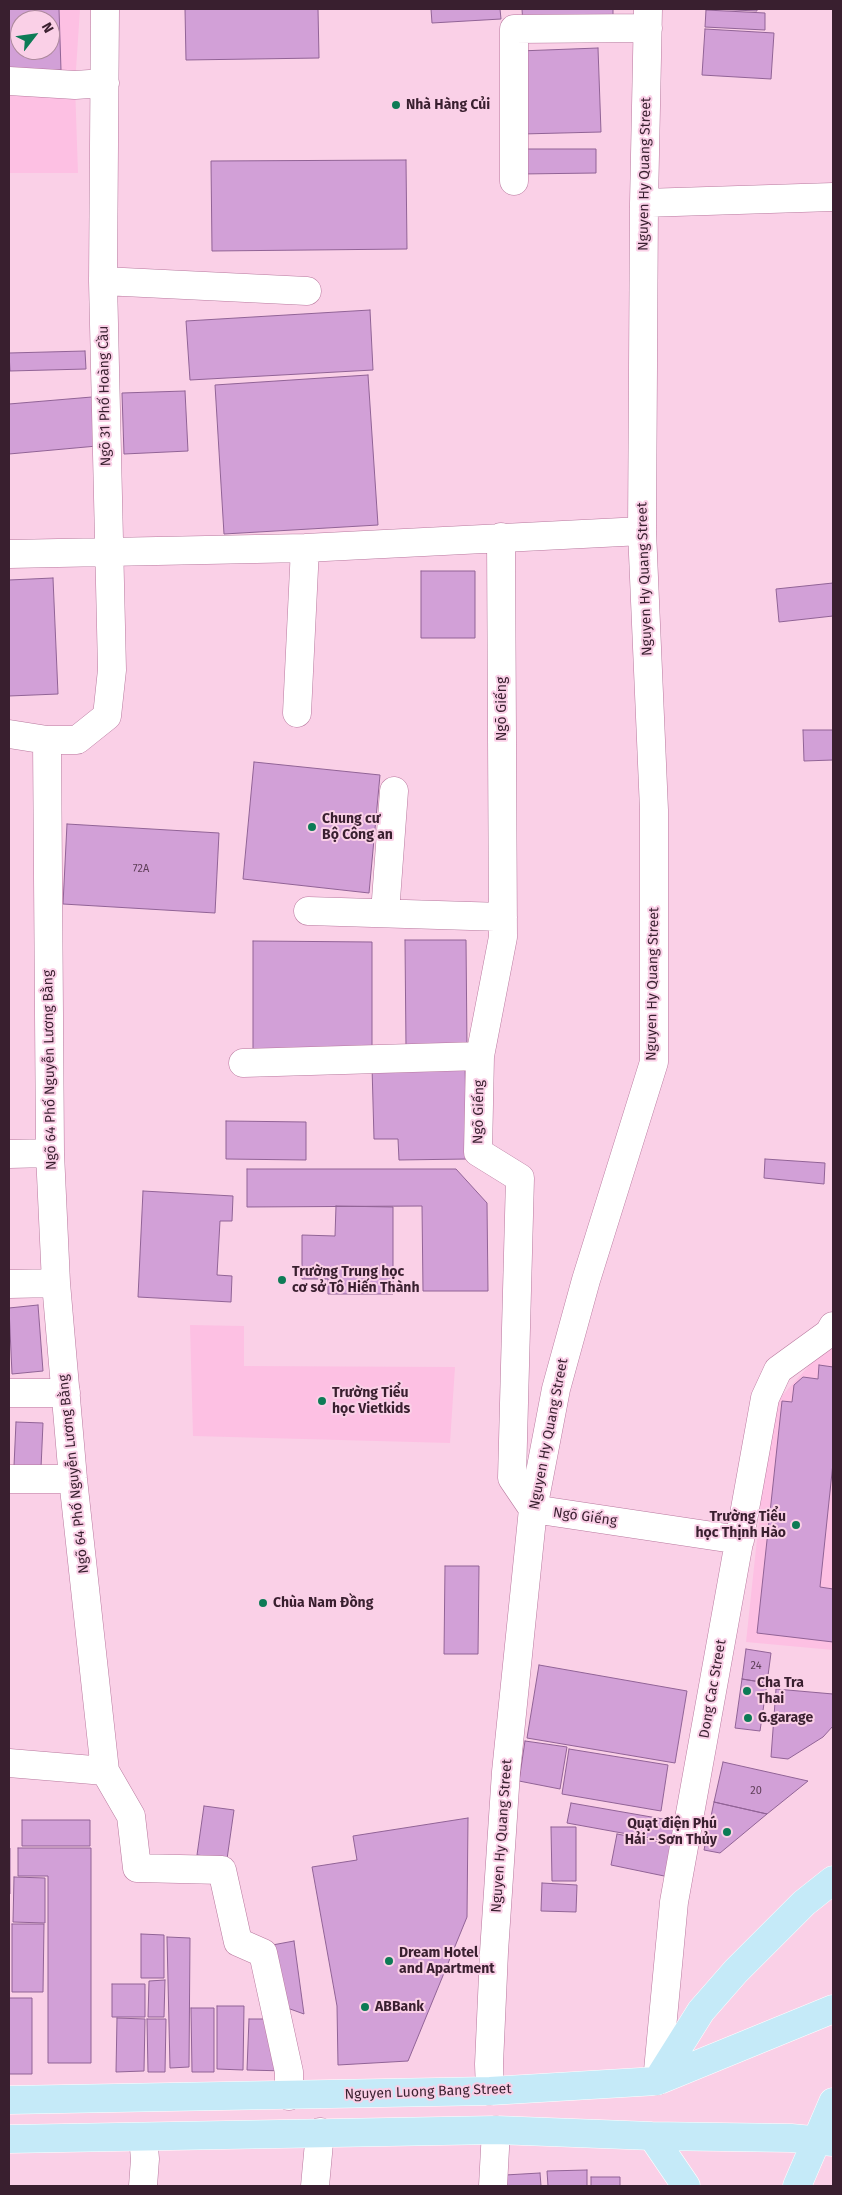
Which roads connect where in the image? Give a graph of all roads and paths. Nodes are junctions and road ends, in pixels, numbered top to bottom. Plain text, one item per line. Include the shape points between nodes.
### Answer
1 (105, 9) edge
2 (648, 18) edge
3 (9, 81) edge
4 (105, 83) junction
5 (514, 181) dead end
6 (833, 197) edge
7 (644, 204) junction
8 (103, 281) junction
9 (307, 290) dead end
10 (642, 531) junction
11 (501, 537) junction
12 (305, 548) junction
13 (9, 554) edge
14 (108, 554) junction
15 (296, 713) dead end
16 (9, 734) edge
17 (47, 740) junction
18 (394, 792) dead end
19 (308, 911) dead end
20 (385, 913) junction
21 (503, 917) junction
22 (480, 1056) junction
23 (243, 1063) dead end
24 (50, 1153) junction
25 (9, 1154) edge
26 (56, 1283) junction
27 (9, 1284) edge
28 (833, 1326) edge
29 (9, 1393) edge
30 (66, 1393) junction
31 (9, 1479) edge
32 (73, 1479) junction
33 (533, 1509) junction
34 (740, 1540) junction
35 (9, 1763) edge
36 (105, 1771) junction
37 (833, 1880) edge
38 (833, 2009) edge
39 (657, 2081) junction
40 (490, 2091) junction
41 (289, 2096) junction
42 (142, 2098) junction
43 (9, 2100) edge
44 (833, 2102) edge
45 (496, 2130) junction
46 (320, 2132) junction
47 (652, 2136) junction
48 (143, 2137) junction
49 (9, 2139) edge
50 (825, 2142) edge
51 (143, 2186) edge
52 (315, 2186) edge
53 (493, 2186) edge
54 (686, 2186) edge
55 (797, 2186) edge

1 - 4 street, Ngõ 31 Phố Hoàng Cầu
2 - 5 street via 514,29
2 - 7 street, Nguyen Hy Quang Street
3 - 4 street
4 - 8 street, Ngõ 31 Phố Hoàng Cầu
6 - 7 street
7 - 10 street, Nguyen Hy Quang Street
8 - 9 street
8 - 14 street, Ngõ 31 Phố Hoàng Cầu
10 - 11 street
10 - 33 street, Nguyen Hy Quang Street via 654,810 654,1062 586,1280 556,1389
11 - 12 street
11 - 21 street, Ngõ Giếng
12 - 14 street
12 - 15 street
13 - 14 street
14 - 17 street, Ngõ 31 Phố Hoàng Cầu via 112,670 107,716 77,740
16 - 17 street, Ngõ 31 Phố Hoàng Cầu
17 - 24 street, Ngõ 64 Phố Nguyễn Lương Bằng
18 - 20 street
19 - 20 street
20 - 21 street
21 - 22 street, Ngõ Giếng via 503,937
22 - 23 street
22 - 33 street, Ngõ Giếng via 478,1152 520,1178 512,1478
24 - 25 street
24 - 26 street, Ngõ 64 Phố Nguyễn Lương Bằng
26 - 27 street
26 - 30 street, Ngõ 64 Phố Nguyễn Lương Bằng
28 - 34 street, Dong Cac Street via 829,1334 778,1370 764,1398
29 - 30 street
30 - 32 street, Ngõ 64 Phố Nguyễn Lương Bằng
31 - 32 street
32 - 36 street, Ngõ 64 Phố Nguyễn Lương Bằng
33 - 34 street, Ngõ Giếng
33 - 40 street, Nguyen Hy Quang Street via 506,1772
34 - 39 street, Dong Cac Street via 674,1902
35 - 36 street
36 - 41 street, Ngõ 64 Phố Nguyễn Lương Bằng via 131,1816 137,1868 222,1870 238,1942 263,1953 288,2072
37 - 39 main road via 804,1903 700,2011
38 - 39 main road, Nguyen Luong Bang Street
39 - 40 main road, Nguyen Luong Bang Street
40 - 41 main road, Nguyen Luong Bang Street
41 - 42 main road, Nguyen Luong Bang Street
42 - 43 main road, Nguyen Luong Bang Street
42 - 48 main road
44 - 50 main road
45 - 46 main road
45 - 47 main road
45 - 53 street
46 - 48 main road
46 - 52 street
47 - 50 main road via 791,2138
47 - 54 main road
48 - 49 main road
48 - 51 street via 146,2159
50 - 55 main road

